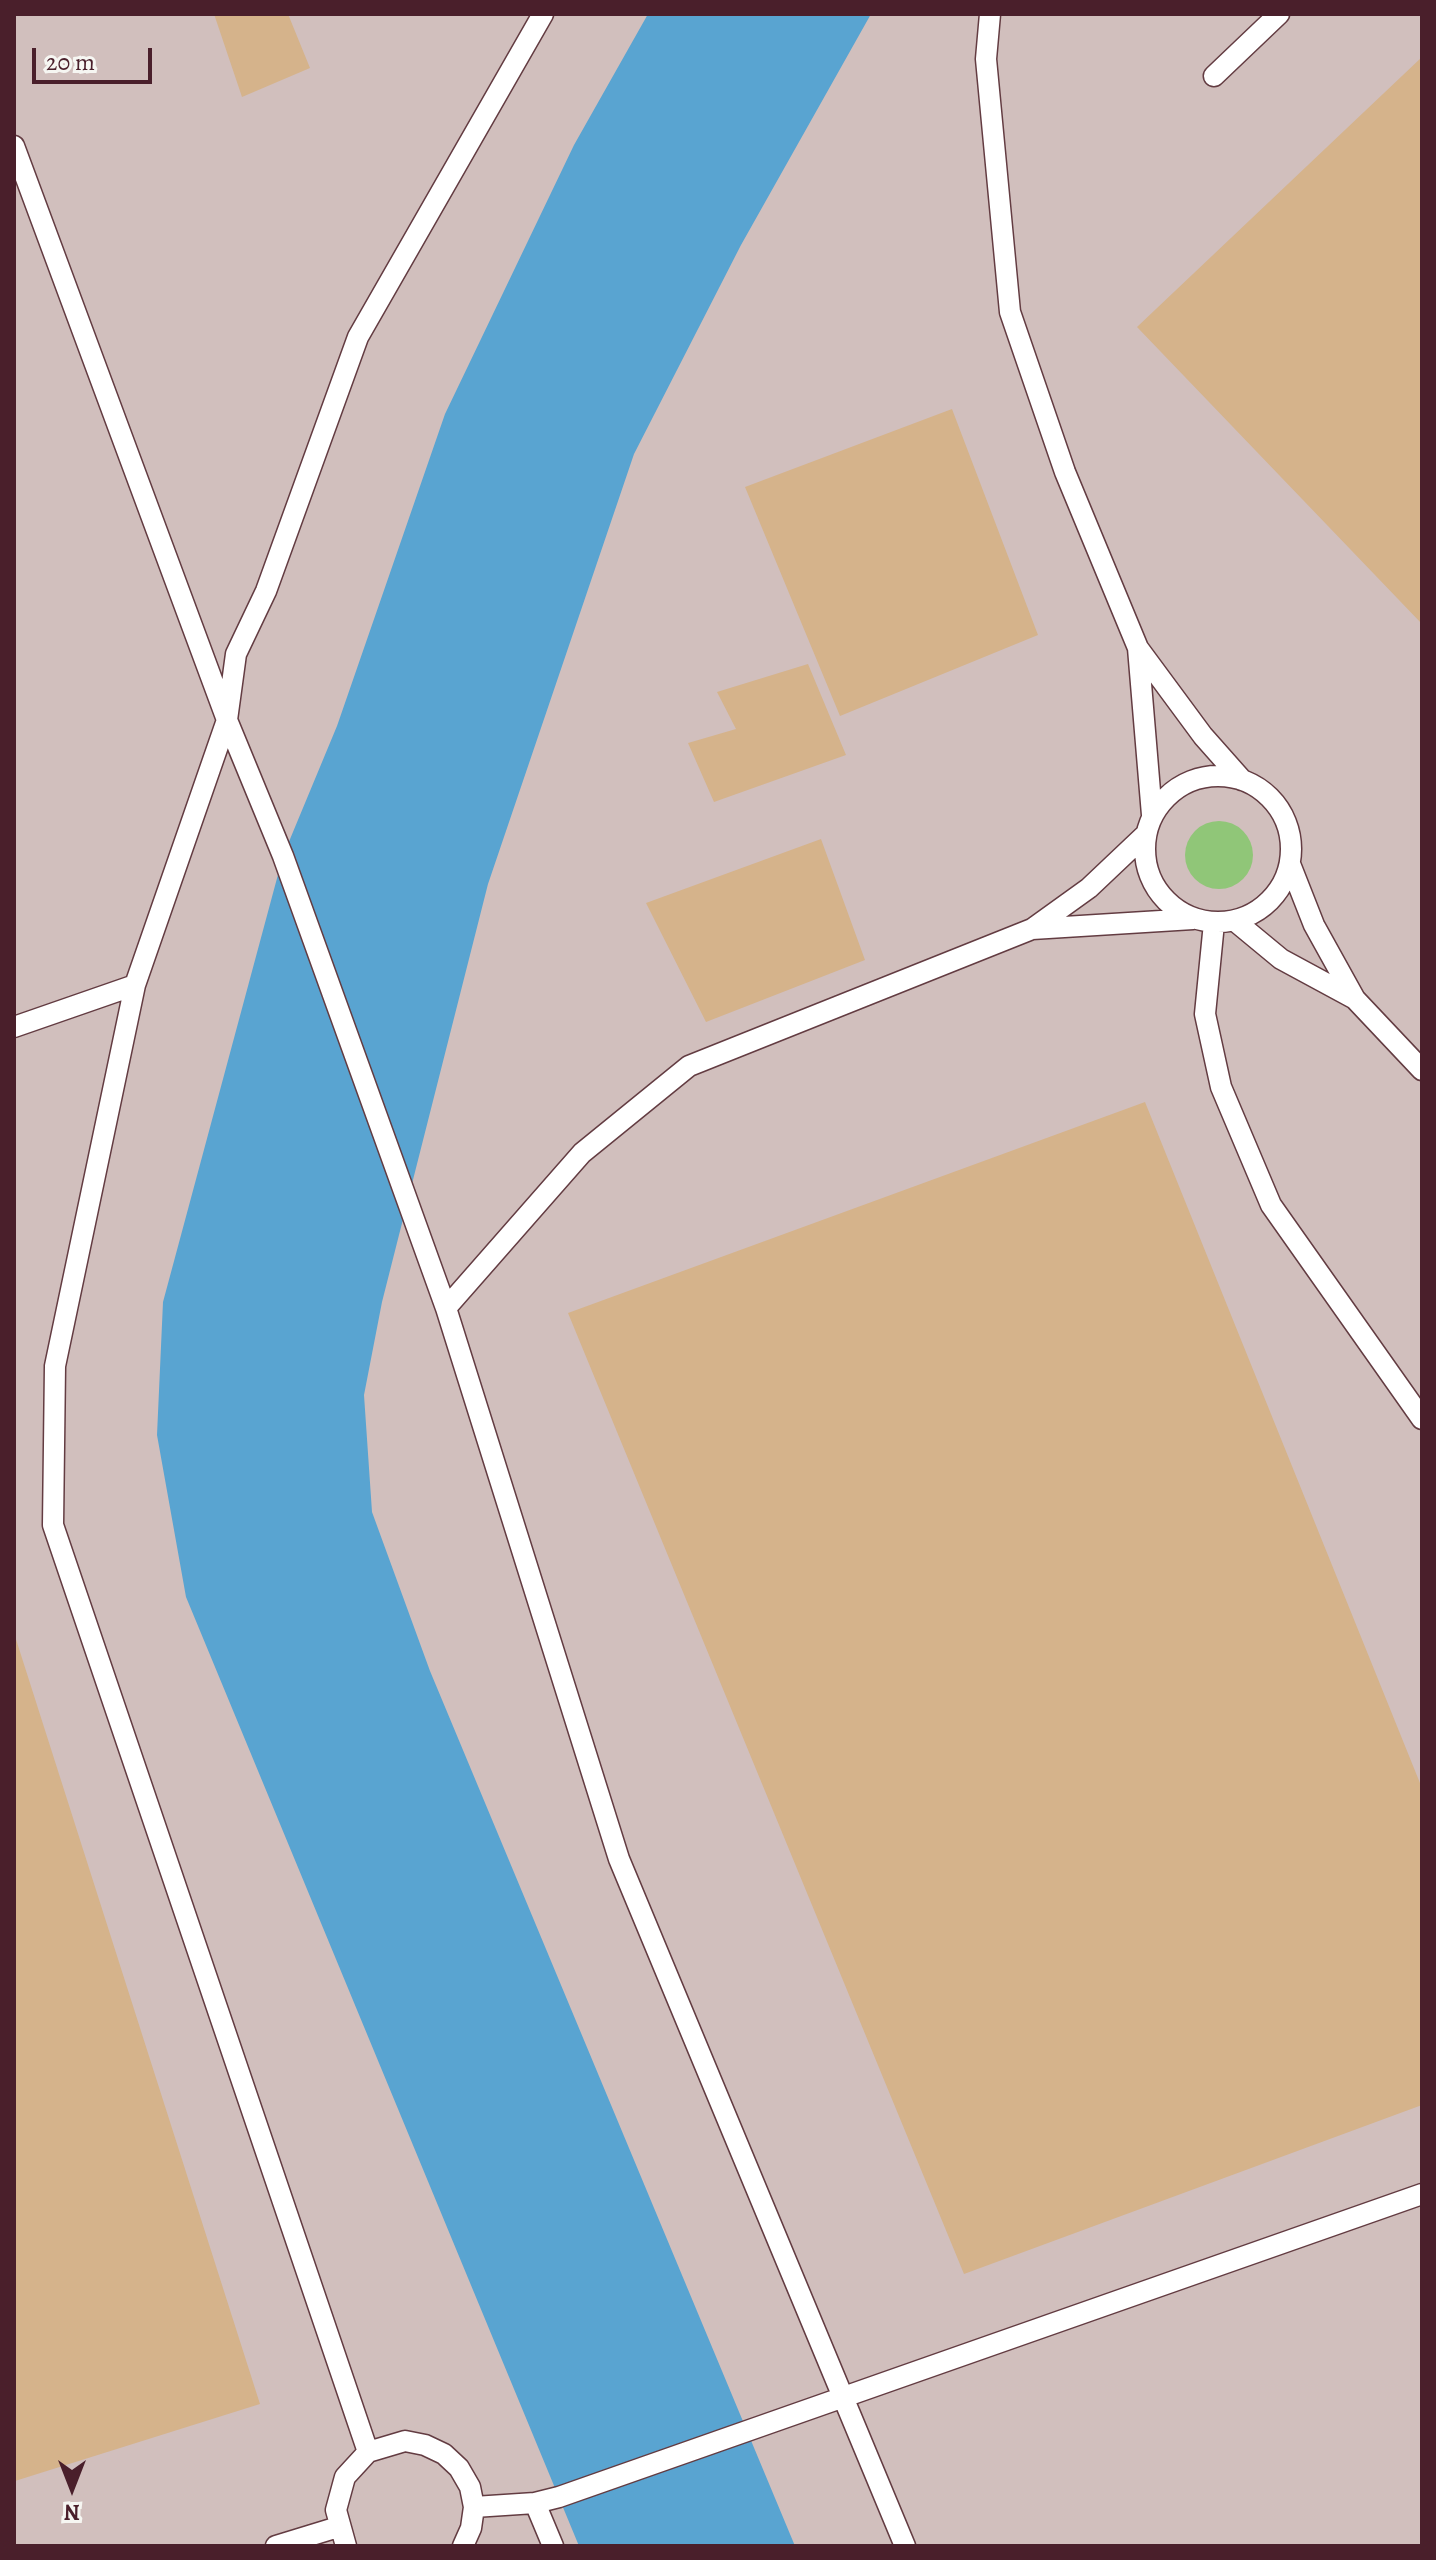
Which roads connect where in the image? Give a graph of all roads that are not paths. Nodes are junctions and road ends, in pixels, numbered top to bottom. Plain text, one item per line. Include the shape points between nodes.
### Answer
1 (543, 14) edge
2 (990, 14) edge
3 (1279, 14) edge
4 (1214, 76) dead end
5 (14, 146) edge
6 (1138, 648) junction
7 (227, 720) junction
8 (1242, 780) junction
9 (1152, 815) junction
10 (1145, 835) junction
11 (1290, 864) junction
12 (1214, 921) junction
13 (1032, 929) junction
14 (135, 985) junction
15 (1355, 999) junction
16 (14, 1027) edge
17 (1422, 1070) edge
18 (446, 1308) junction
19 (1422, 1419) edge
20 (1422, 2194) edge
21 (844, 2394) junction
22 (368, 2452) junction
23 (535, 2503) junction
24 (474, 2507) junction
25 (342, 2537) edge
26 (276, 2546) edge
27 (463, 2546) edge
28 (553, 2546) edge
29 (905, 2546) edge

1 - 7 lane via 358,337 266,591 236,654
2 - 6 lane via 986,59 1010,312 1065,472
3 - 4 lane
5 - 7 lane
6 - 8 lane
6 - 9 lane
7 - 14 lane
7 - 18 lane via 283,856
8 - 9 lane via 1222,776 1181,785
8 - 11 lane via 1261,790 1287,822
9 - 10 lane
10 - 12 lane via 1144,856 1159,894 1174,909
10 - 13 lane via 1089,888
11 - 12 lane via 1283,884 1254,914
11 - 15 lane via 1314,925
12 - 13 lane
12 - 15 lane
12 - 19 lane via 1205,1014 1221,1087 1271,1205
13 - 18 lane via 689,1066 582,1153
14 - 16 lane
14 - 22 lane via 55,1366 53,1525
15 - 17 lane
18 - 21 lane via 619,1859
20 - 21 lane
21 - 23 lane
21 - 29 lane
22 - 24 lane via 405,2441 444,2454 470,2487
22 - 25 lane via 338,2493
23 - 24 lane
23 - 28 lane
24 - 27 lane
25 - 26 lane

